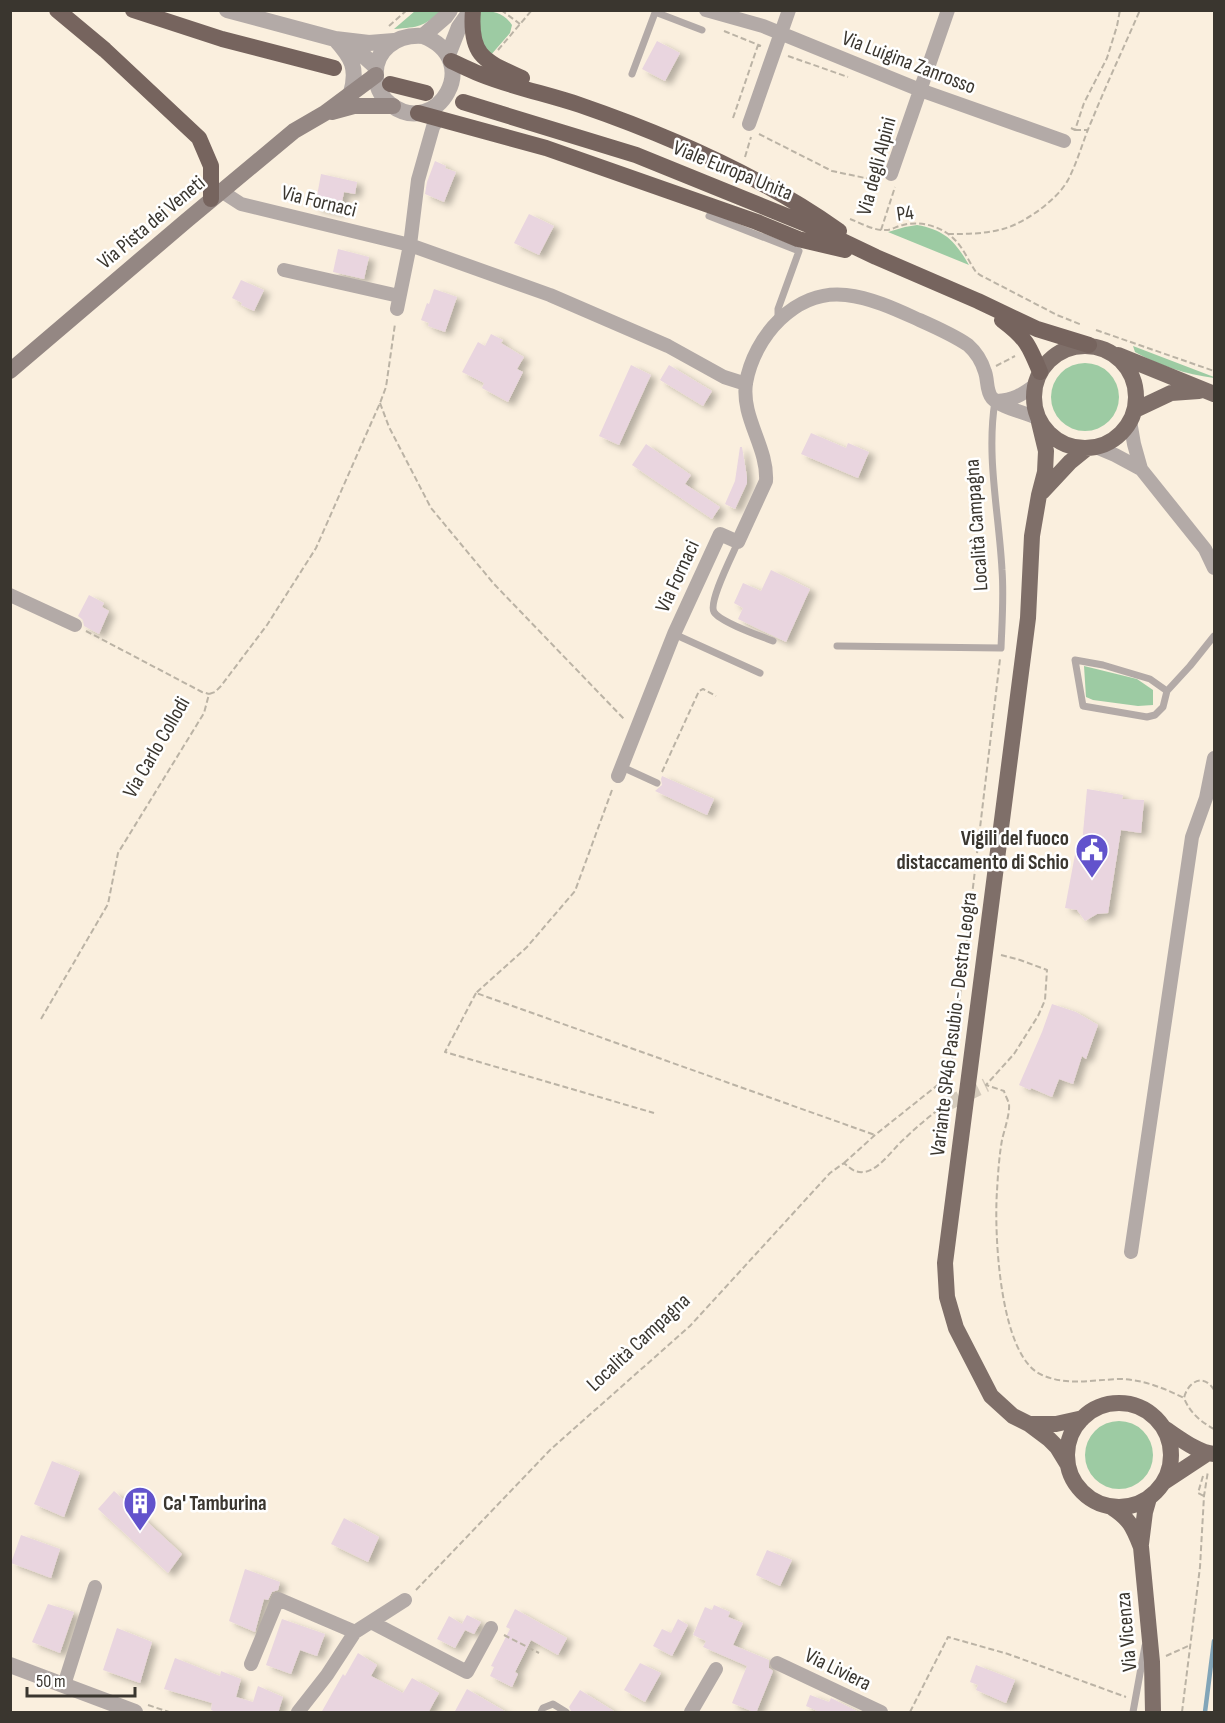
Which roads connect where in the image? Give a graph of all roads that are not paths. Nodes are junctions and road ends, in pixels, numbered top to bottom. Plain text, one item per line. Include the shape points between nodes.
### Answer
1 (57, 10) edge
2 (133, 10) edge
3 (227, 10) edge
4 (450, 10) edge
5 (472, 10) edge
6 (706, 10) edge
7 (789, 10) edge
8 (948, 10) edge
9 (655, 11) edge
10 (702, 30) dead end
11 (781, 34) junction
12 (423, 36) junction
13 (336, 39) junction
14 (394, 41) junction
15 (449, 58) junction
16 (334, 68) dead end
17 (632, 74) dead end
18 (380, 75) junction
19 (920, 90) junction
20 (351, 93) junction
21 (426, 93) dead end
22 (463, 102) dead end
23 (580, 105) junction
24 (393, 106) junction
25 (418, 112) junction
26 (325, 113) junction
27 (438, 119) junction
28 (749, 124) dead end
29 (1064, 141) dead end
30 (889, 180) road end
31 (216, 195) junction
32 (709, 216) dead end
33 (410, 245) junction
34 (876, 257) junction
35 (284, 270) dead end
36 (978, 301) junction
37 (778, 320) junction
38 (1095, 341) junction
39 (10, 371) edge
40 (1037, 378) junction
41 (746, 384) junction
42 (1210, 393) edge
43 (995, 401) junction
44 (1132, 415) junction
45 (1038, 420) junction
46 (1091, 448) junction
47 (1141, 469) junction
48 (1039, 495) junction
49 (738, 542) junction
50 (1215, 568) edge
51 (10, 595) edge
52 (75, 625) road end
53 (674, 634) junction
54 (1215, 636) edge
55 (773, 641) dead end
56 (837, 646) dead end
57 (760, 673) dead end
58 (1167, 690) junction
59 (1215, 758) edge
60 (620, 771) joint
61 (657, 783) road end
62 (1131, 1252) dead end
63 (1083, 1418) junction
64 (1029, 1424) junction
65 (1164, 1428) junction
66 (1211, 1457) edge
67 (1068, 1465) junction
68 (1164, 1482) junction
69 (1149, 1498) junction
70 (1111, 1507) junction
71 (1141, 1548) junction
72 (95, 1587) dead end
73 (405, 1600) road end
74 (371, 1622) junction
75 (1149, 1623) junction
76 (491, 1628) road end
77 (356, 1632) junction
78 (777, 1663) dead end
79 (251, 1664) dead end
80 (10, 1665) edge
81 (716, 1669) dead end
82 (64, 1685) junction
83 (135, 1713) edge
84 (298, 1713) edge
85 (541, 1713) edge
86 (566, 1713) edge
87 (691, 1713) edge
88 (881, 1713) edge
89 (1133, 1713) edge
90 (1153, 1713) edge

1 - 31 highway via 199,138 212,166
2 - 16 highway via 222,39
3 - 13 street
4 - 12 street
5 - 15 street via 459,27
5 - 23 highway via 474,44 488,62
6 - 11 street, Via Luigina Zanrosso
7 - 11 street
8 - 19 street, Via degli Alpini
9 - 10 lane
9 - 17 lane
11 - 19 street, Via Luigina Zanrosso
11 - 28 street
12 - 14 street
12 - 15 street via 442,46
13 - 14 street
13 - 18 street via 355,48
13 - 20 street via 353,65 355,80
14 - 18 street, Via Pista dei Veneti via 379,57
15 - 23 highway via 480,74
15 - 25 street via 453,70 450,90 437,106
18 - 20 main road, Via Pista dei Veneti
18 - 21 highway
18 - 24 street via 381,93
19 - 29 street, Via Luigina Zanrosso
19 - 30 street, Via degli Alpini
20 - 26 main road, Via Pista dei Veneti
22 - 34 highway, Viale Europa Unita via 636,155 811,226
23 - 34 highway via 721,163 808,210
24 - 25 street, Via Pista dei Veneti
24 - 26 main road, Via Pista dei Veneti via 354,106
25 - 27 highway
26 - 31 main road, Via Pista dei Veneti via 294,131
27 - 33 street via 418,180
27 - 34 highway via 546,148 798,239
31 - 33 street, Via Fornaci
31 - 39 main road, Via Pista dei Veneti
32 - 37 lane via 799,251 778,309
33 - 35 street via 398,302
33 - 41 street, Via Fornaci via 550,295 668,345 724,377
34 - 36 highway, Viale Europa Unita
36 - 38 highway via 1037,330
36 - 40 highway via 1024,339
37 - 41 street via 755,357
37 - 43 street via 801,304 827,296 873,300 941,329 968,346 979,357
38 - 40 main road via 1060,351
38 - 42 main road
38 - 44 main road via 1116,356 1130,373 1136,395
40 - 43 street via 1021,396
40 - 45 main road via 1033,396
41 - 49 street via 766,481
42 - 44 main road via 1171,393
43 - 45 street
43 - 56 lane, Località Campagna via 993,477 1002,569 1001,648
44 - 46 main road via 1122,433
44 - 47 street
45 - 46 main road via 1051,436 1068,446
45 - 48 main road, Variante SP46 Pasubio - Destra Leogra via 1046,451
46 - 47 street
46 - 48 main road via 1070,462
47 - 50 street via 1205,549
48 - 64 main road, Variante SP46 Pasubio - Destra Leogra via 1032,536 1028,618 945,1263 947,1297 956,1328 976,1367 992,1396 1013,1416
49 - 53 street, Via Fornaci via 720,534
49 - 55 lane via 715,593 714,612 721,619
51 - 52 street
53 - 57 lane
53 - 60 street, Via Fornaci
54 - 58 lane
58 - 58 lane via 1163,706 1147,717 1083,706 1075,660 1104,665 1150,680
59 - 62 street via 1192,837
60 - 61 lane
63 - 64 main road
63 - 65 main road via 1106,1405 1119,1403 1150,1414
63 - 67 main road via 1072,1435
64 - 67 main road, Variante SP46 Pasubio - Destra Leogra via 1057,1447
65 - 66 main road
65 - 68 main road via 1171,1449
66 - 68 main road
67 - 70 main road via 1083,1493
68 - 69 main road
69 - 70 main road via 1134,1505
69 - 71 main road, Via Vicenza
70 - 71 main road, Via Vicenza via 1125,1516
71 - 75 main road, Via Vicenza
72 - 82 street
73 - 74 street
74 - 76 street via 467,1671
74 - 77 street
75 - 89 lane
75 - 90 main road, Via Vicenza
77 - 79 street via 278,1599
77 - 84 street
78 - 88 street, Via Liviera
80 - 82 street
81 - 87 street
82 - 83 street
85 - 86 lane via 553,1704

